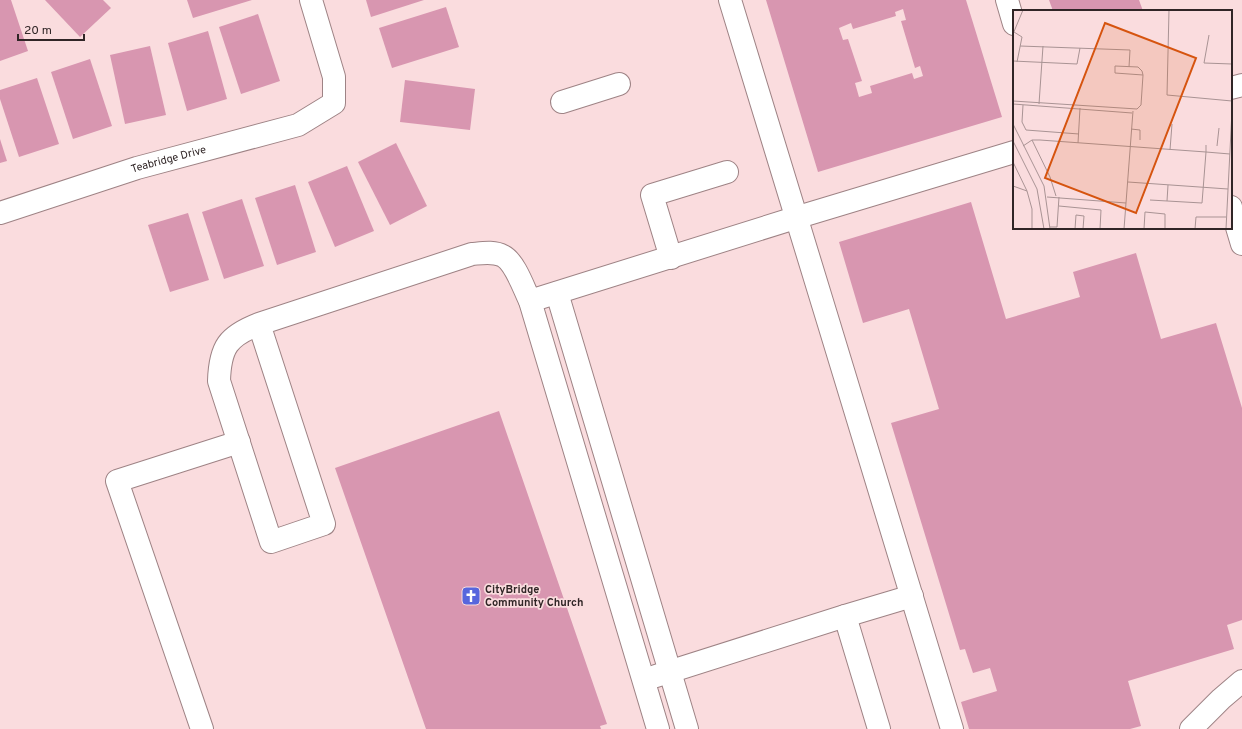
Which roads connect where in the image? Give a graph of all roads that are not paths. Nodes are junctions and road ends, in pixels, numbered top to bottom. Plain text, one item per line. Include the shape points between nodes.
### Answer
1 (311, 0) edge
2 (730, 0) edge
3 (1007, 0) edge
4 (1013, 21) edge
5 (619, 84) dead end
6 (1242, 85) edge
7 (1232, 88) edge
8 (562, 102) dead end
9 (1013, 152) edge
10 (726, 172) dead end
11 (1232, 210) edge
12 (0, 213) edge
13 (795, 218) junction
14 (1242, 244) edge
15 (671, 258) junction
16 (557, 293) junction
17 (530, 301) junction
18 (259, 324) junction
19 (239, 442) junction
20 (912, 596) junction
21 (845, 616) junction
22 (670, 672) junction
23 (643, 680) junction
24 (1242, 681) edge
25 (202, 729) edge
26 (658, 729) edge
27 (687, 729) edge
28 (879, 729) edge
29 (952, 729) edge
30 (1191, 729) edge

1 - 12 street, Teabridge Drive via 334,77 334,103 298,125 137,168
2 - 13 street
3 - 4 street
5 - 8 street
6 - 7 street
9 - 13 street
10 - 15 street via 652,195
11 - 14 street
13 - 15 street
13 - 20 street
15 - 16 street
16 - 17 street
16 - 22 street
17 - 18 street via 516,270 504,256 489,252 465,256
17 - 23 street
18 - 19 street via 243,330 232,339 224,349 220,364 219,381
18 - 19 street via 324,524 271,542
19 - 25 street via 117,481
20 - 21 street
20 - 29 street
21 - 22 street
21 - 28 street
22 - 23 street
22 - 27 street
23 - 26 street
24 - 30 street

